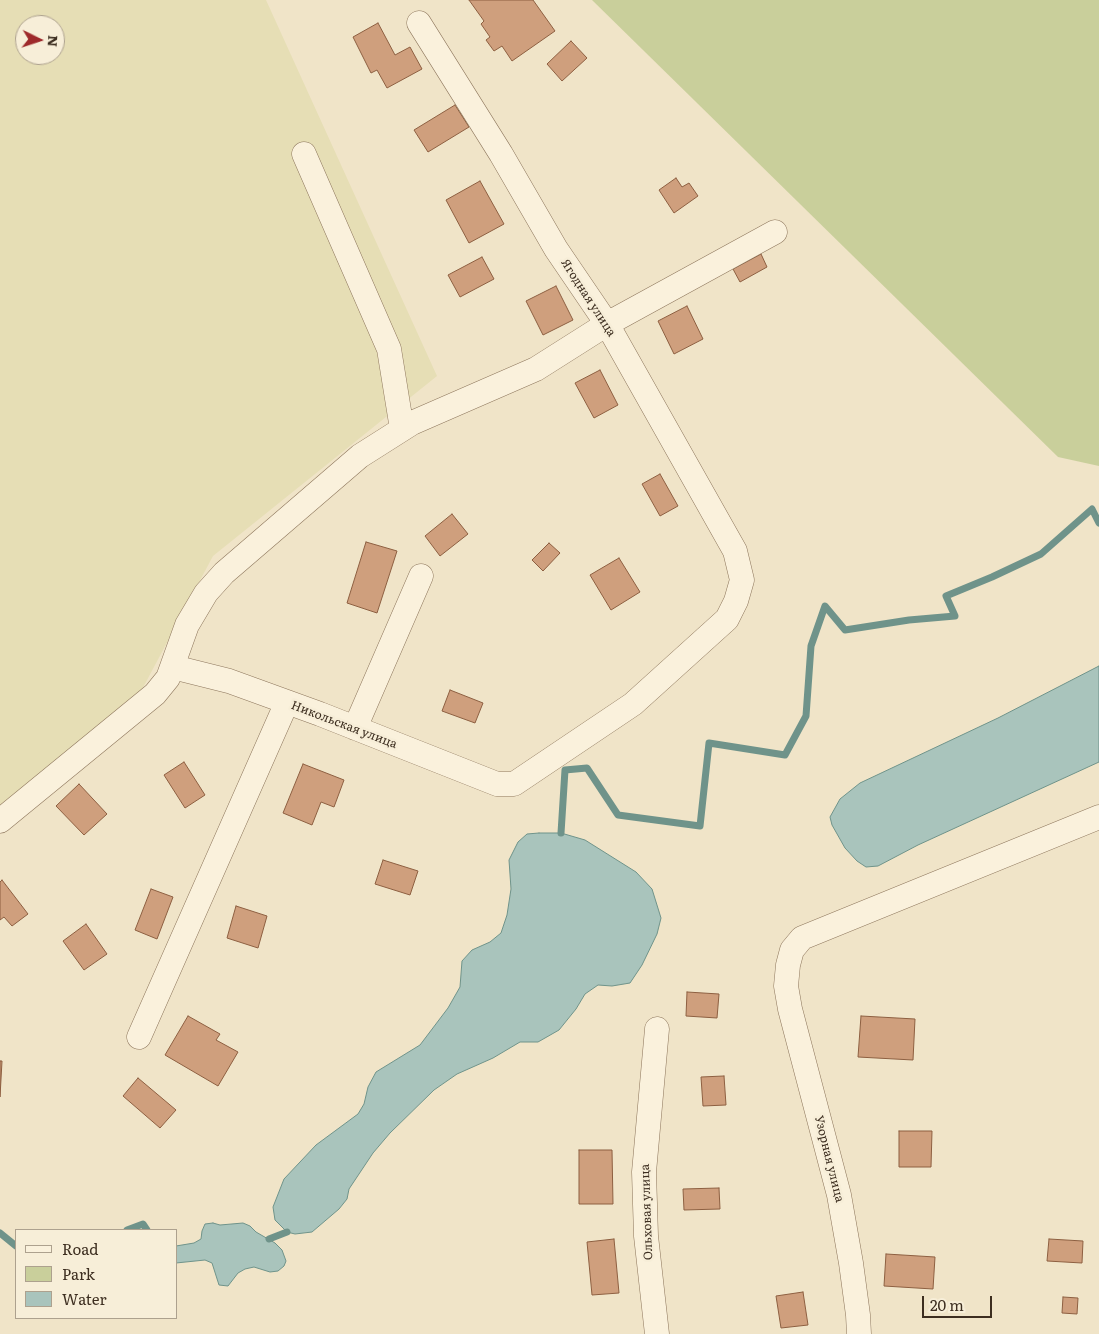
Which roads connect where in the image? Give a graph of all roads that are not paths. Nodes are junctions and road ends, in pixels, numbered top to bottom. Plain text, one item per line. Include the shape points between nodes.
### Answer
1 (419, 23) dead end
2 (304, 154) dead end
3 (776, 232) dead end
4 (607, 324) junction
5 (402, 429) junction
6 (421, 576) dead end
7 (173, 667) junction
8 (287, 702) junction
9 (355, 728) junction
10 (514, 784) joint
11 (1099, 817) edge
12 (0, 821) edge
13 (657, 1029) dead end
14 (139, 1037) dead end
15 (657, 1334) edge
16 (859, 1334) edge

1 - 4 street, Ягодная улица via 556,249
2 - 5 street via 389,349
3 - 4 street
4 - 5 street via 536,369
4 - 10 street, Ягодная улица via 735,551 742,580 727,619 633,704
5 - 7 street via 360,456 224,572 206,593 187,625
6 - 9 street
7 - 8 street, Никольская улица via 229,681
7 - 12 street via 155,694
8 - 9 street, Никольская улица
8 - 14 street
9 - 10 street, Никольская улица via 497,784
11 - 16 street, Узорная улица via 802,938 792,950 786,986 790,1009 839,1195 852,1263
13 - 15 street, Ольховая улица via 644,1172 646,1236

